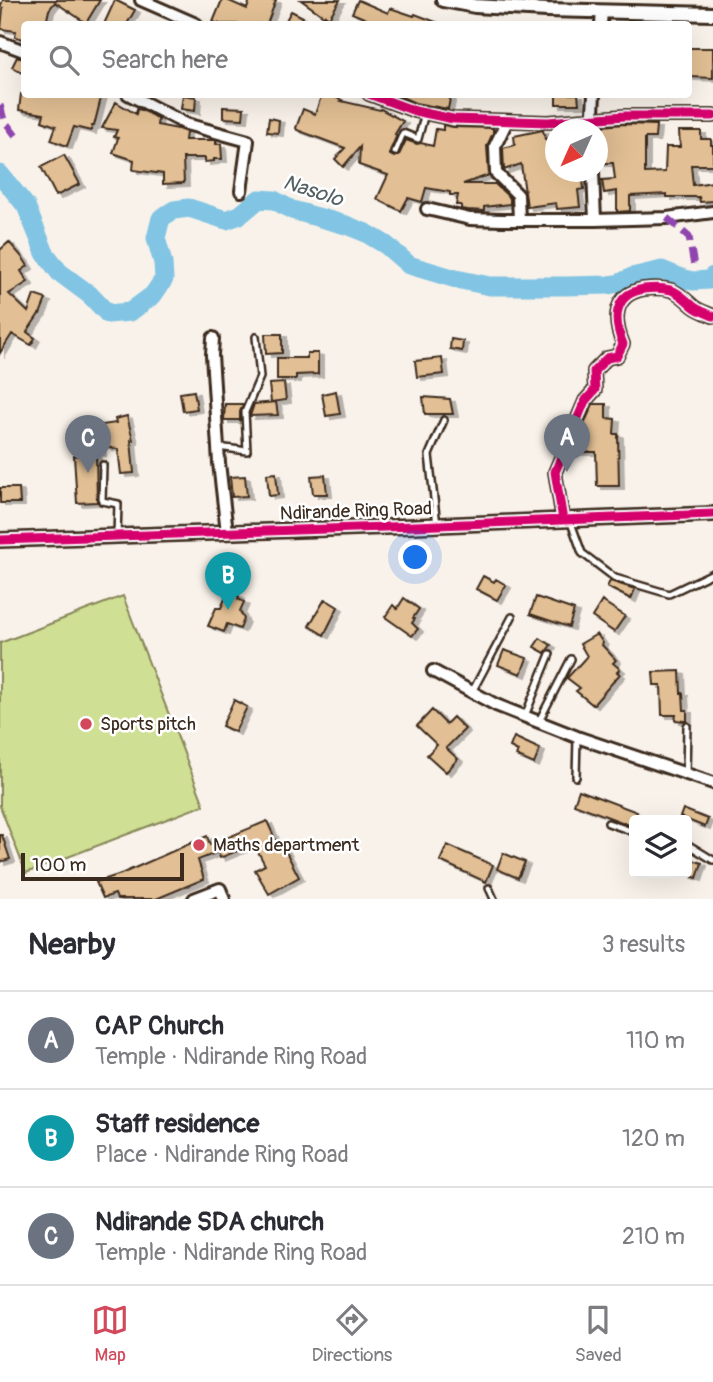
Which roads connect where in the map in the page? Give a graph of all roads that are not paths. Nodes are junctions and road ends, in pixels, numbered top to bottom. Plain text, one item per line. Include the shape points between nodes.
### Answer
1 (142, 0) edge
2 (443, 0) edge
3 (548, 5) edge
4 (713, 14) edge
5 (601, 18) edge
6 (190, 21) edge
7 (0, 42) edge
8 (21, 50) edge
9 (136, 98) edge
10 (381, 98) edge
11 (594, 98) edge
12 (425, 113) junction
13 (713, 116) edge
14 (592, 119) edge
15 (608, 120) edge
16 (507, 121) junction
17 (545, 122) edge
18 (396, 152) dead end
19 (593, 182) edge
20 (241, 191) dead end
21 (427, 209) dead end
22 (713, 212) edge
23 (519, 220) junction
24 (595, 220) junction
25 (713, 316) edge
26 (256, 337) dead end
27 (214, 338) dead end
28 (444, 420) dead end
29 (218, 447) junction
30 (103, 465) dead end
31 (713, 514) edge
32 (567, 520) junction
33 (437, 525) junction
34 (227, 532) junction
35 (117, 536) junction
36 (0, 540) edge
37 (713, 573) edge
38 (512, 617) dead end
39 (550, 654) dead end
40 (571, 659) dead end
41 (433, 671) dead end
42 (472, 692) junction
43 (525, 716) junction
44 (539, 721) junction
45 (687, 726) dead end
46 (577, 737) junction
47 (686, 774) junction
48 (576, 777) dead end
49 (713, 783) edge
50 (608, 823) dead end
51 (629, 830) edge
52 (692, 847) edge
53 (713, 860) edge
54 (489, 888) dead end
55 (194, 899) edge
56 (224, 899) edge
57 (494, 899) edge

1 - 6 street
2 - 3 street via 475,6
3 - 5 street
4 - 5 street
7 - 8 street
9 - 20 street via 186,124 248,141
10 - 12 street
11 - 14 street
12 - 16 street
12 - 18 lane via 418,139 403,133
13 - 15 street
16 - 17 street
16 - 23 street via 495,146 496,173 518,195
19 - 24 street
21 - 23 street via 470,219
22 - 24 street
23 - 24 street
25 - 32 street via 674,291 631,292 622,301 616,314 623,344 617,356 607,358 594,371 595,390 585,401 555,472
26 - 29 lane via 260,377 245,412 247,451
27 - 29 street
28 - 33 lane via 429,455
29 - 34 street
30 - 35 lane via 102,501 118,504
31 - 32 street, Ndirande Ring Road
32 - 33 street, Ndirande Ring Road
32 - 37 lane via 582,553 615,578 669,594
33 - 34 street, Ndirande Ring Road
34 - 35 street, Ndirande Ring Road
35 - 36 street, Ndirande Ring Road
38 - 42 lane
39 - 43 lane
40 - 44 lane
41 - 42 street
42 - 43 street
43 - 44 street
44 - 46 street
45 - 47 lane
46 - 47 street
46 - 48 lane
47 - 49 street
50 - 51 lane
52 - 53 lane
54 - 57 lane
55 - 56 street via 220,889

